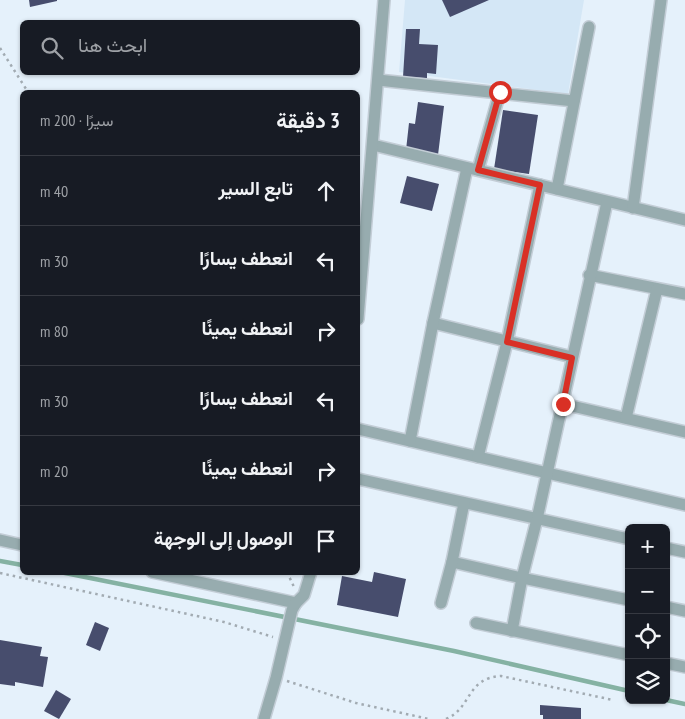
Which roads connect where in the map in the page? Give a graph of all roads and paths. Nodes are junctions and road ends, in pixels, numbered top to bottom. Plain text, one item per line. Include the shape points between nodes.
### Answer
1 (384, 0) edge
2 (661, 0) edge
3 (589, 27) dead end
4 (0, 48) edge
5 (378, 80) junction
6 (27, 90) edge
7 (500, 92) junction
8 (574, 101) junction
9 (372, 145) junction
10 (472, 169) junction
11 (540, 185) junction
12 (557, 189) junction
13 (607, 202) junction
14 (633, 208) junction
15 (685, 220) edge
16 (590, 276) junction
17 (657, 289) junction
18 (360, 294) edge
19 (685, 294) edge
20 (433, 323) junction
21 (507, 342) junction
22 (572, 358) junction
23 (563, 404) junction
24 (626, 418) junction
25 (360, 429) edge
26 (685, 432) edge
27 (410, 441) junction
28 (478, 457) junction
29 (546, 473) junction
30 (360, 479) edge
31 (464, 503) junction
32 (685, 505) edge
33 (537, 519) junction
34 (625, 539) edge
35 (0, 540) edge
36 (20, 545) edge
37 (670, 549) edge
38 (685, 552) edge
39 (452, 562) junction
40 (0, 573) edge
41 (164, 575) edge
42 (310, 575) edge
43 (522, 578) junction
44 (625, 599) edge
45 (441, 603) dead end
46 (294, 607) junction
47 (670, 608) edge
48 (685, 611) edge
49 (476, 623) dead end
50 (512, 631) junction
51 (284, 639) junction
52 (625, 654) edge
53 (670, 664) edge
54 (685, 667) edge
55 (276, 678) junction
56 (612, 700) dead end
57 (264, 719) edge
58 (429, 719) edge
59 (446, 719) edge

1 - 5 street
2 - 14 street
3 - 8 street
4 - 6 path
5 - 7 street
5 - 9 street
7 - 8 street
7 - 10 street
8 - 12 street
9 - 10 street
9 - 18 street
10 - 11 street
10 - 20 street
11 - 12 street
11 - 21 street
12 - 13 street
13 - 14 street
13 - 16 street
14 - 15 street
16 - 17 street
16 - 22 street
17 - 19 street
17 - 24 street
20 - 21 street
20 - 27 street
21 - 22 street
21 - 28 street
22 - 23 street
23 - 24 street
23 - 29 street
24 - 26 street
25 - 27 street
27 - 28 street
28 - 29 street
29 - 32 street
29 - 33 street
30 - 31 street
31 - 33 street
31 - 39 street
33 - 34 street
33 - 43 street
35 - 36 street
37 - 38 street
39 - 43 street
39 - 45 street
40 - 51 path via 224,622
41 - 46 street
42 - 46 street via 304,595
43 - 44 street
43 - 50 street
46 - 51 street
47 - 48 street
49 - 50 street
50 - 52 street
51 - 55 street
53 - 54 street
55 - 57 street
55 - 58 path
56 - 59 path via 501,676 491,677 474,688 458,711

